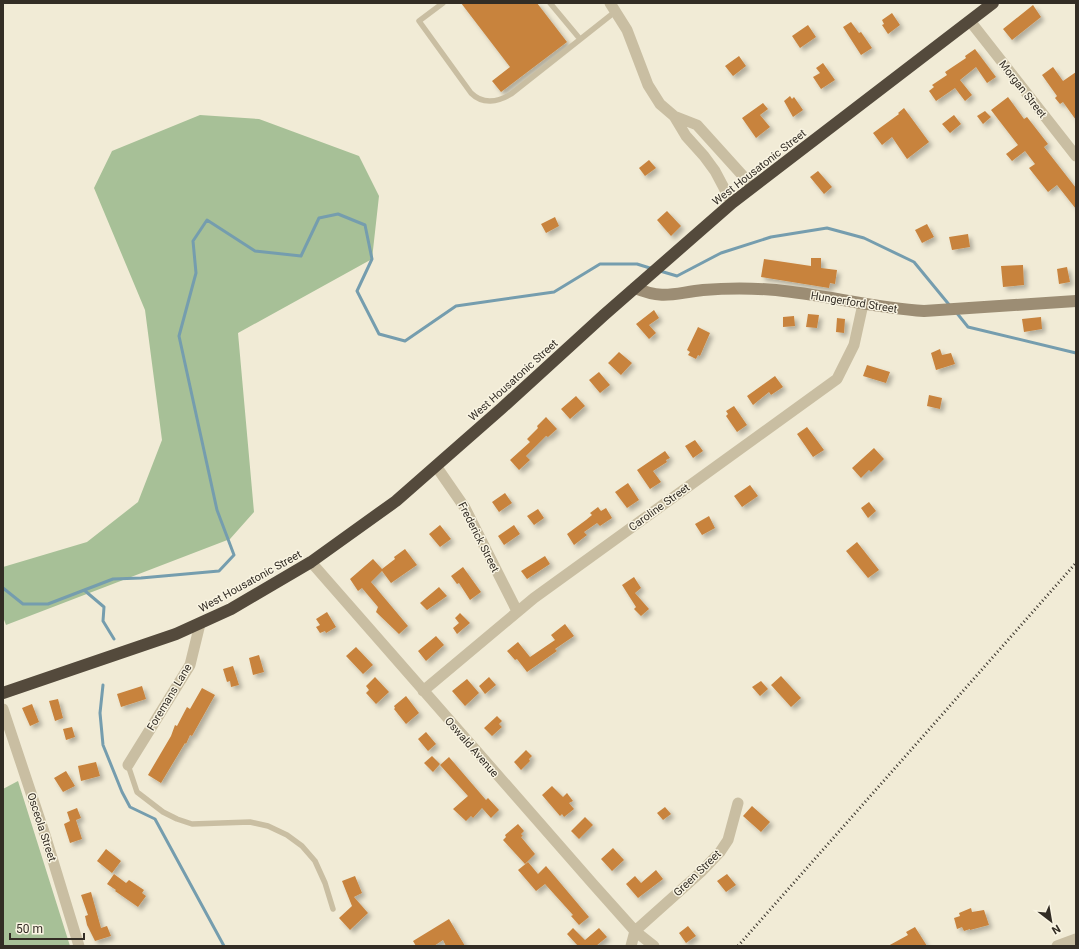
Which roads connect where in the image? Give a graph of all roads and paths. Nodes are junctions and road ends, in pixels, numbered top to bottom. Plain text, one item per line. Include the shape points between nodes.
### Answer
1 (443, 3) edge
2 (550, 3) edge
3 (993, 3) edge
4 (613, 7) edge
5 (970, 21) junction
6 (580, 39) junction
7 (674, 116) junction
8 (1076, 156) edge
9 (753, 187) junction
10 (732, 204) junction
11 (635, 288) junction
12 (1076, 301) edge
13 (863, 304) junction
14 (436, 466) junction
15 (311, 562) junction
16 (517, 611) junction
17 (200, 624) junction
18 (423, 691) junction
19 (3, 693) edge
20 (3, 709) edge
21 (128, 765) joint
22 (738, 803) dead end
23 (333, 909) dead end
24 (635, 931) junction
25 (1076, 939) edge
26 (79, 946) edge
27 (631, 946) edge
28 (654, 946) edge
29 (1057, 946) edge

1 - 6 lane via 419,21 477,99 501,100
2 - 6 lane
3 - 5 highway, West Housatonic Street
4 - 6 lane
4 - 7 street via 627,30 648,85 660,104
5 - 8 street, Morgan Street
5 - 9 highway, West Housatonic Street
7 - 9 street via 697,125
7 - 10 street via 686,136 715,171
9 - 10 highway, West Housatonic Street
10 - 11 highway, West Housatonic Street
11 - 13 street, Hungerford Street via 650,295 665,296 710,290 776,290
11 - 14 highway, West Housatonic Street
12 - 13 street, Hungerford Street via 937,311 903,310
13 - 16 street, Caroline Street via 854,345 837,379
14 - 15 highway, West Housatonic Street via 372,519
14 - 16 street, Frederick Street via 465,508
15 - 17 highway, West Housatonic Street via 259,594
15 - 18 street, Oswald Avenue
16 - 18 street, Caroline Street
17 - 19 highway, West Housatonic Street via 118,655
17 - 21 street, Foremans Lane via 190,665
18 - 24 street, Oswald Avenue
20 - 26 street, Osceola Street
21 - 23 lane via 137,792 163,812 177,819 192,824 250,822 262,824 287,835 302,846 315,861
22 - 24 street, Green Street via 728,840 720,852
24 - 27 street
24 - 28 street, Oswald Avenue
25 - 29 street

